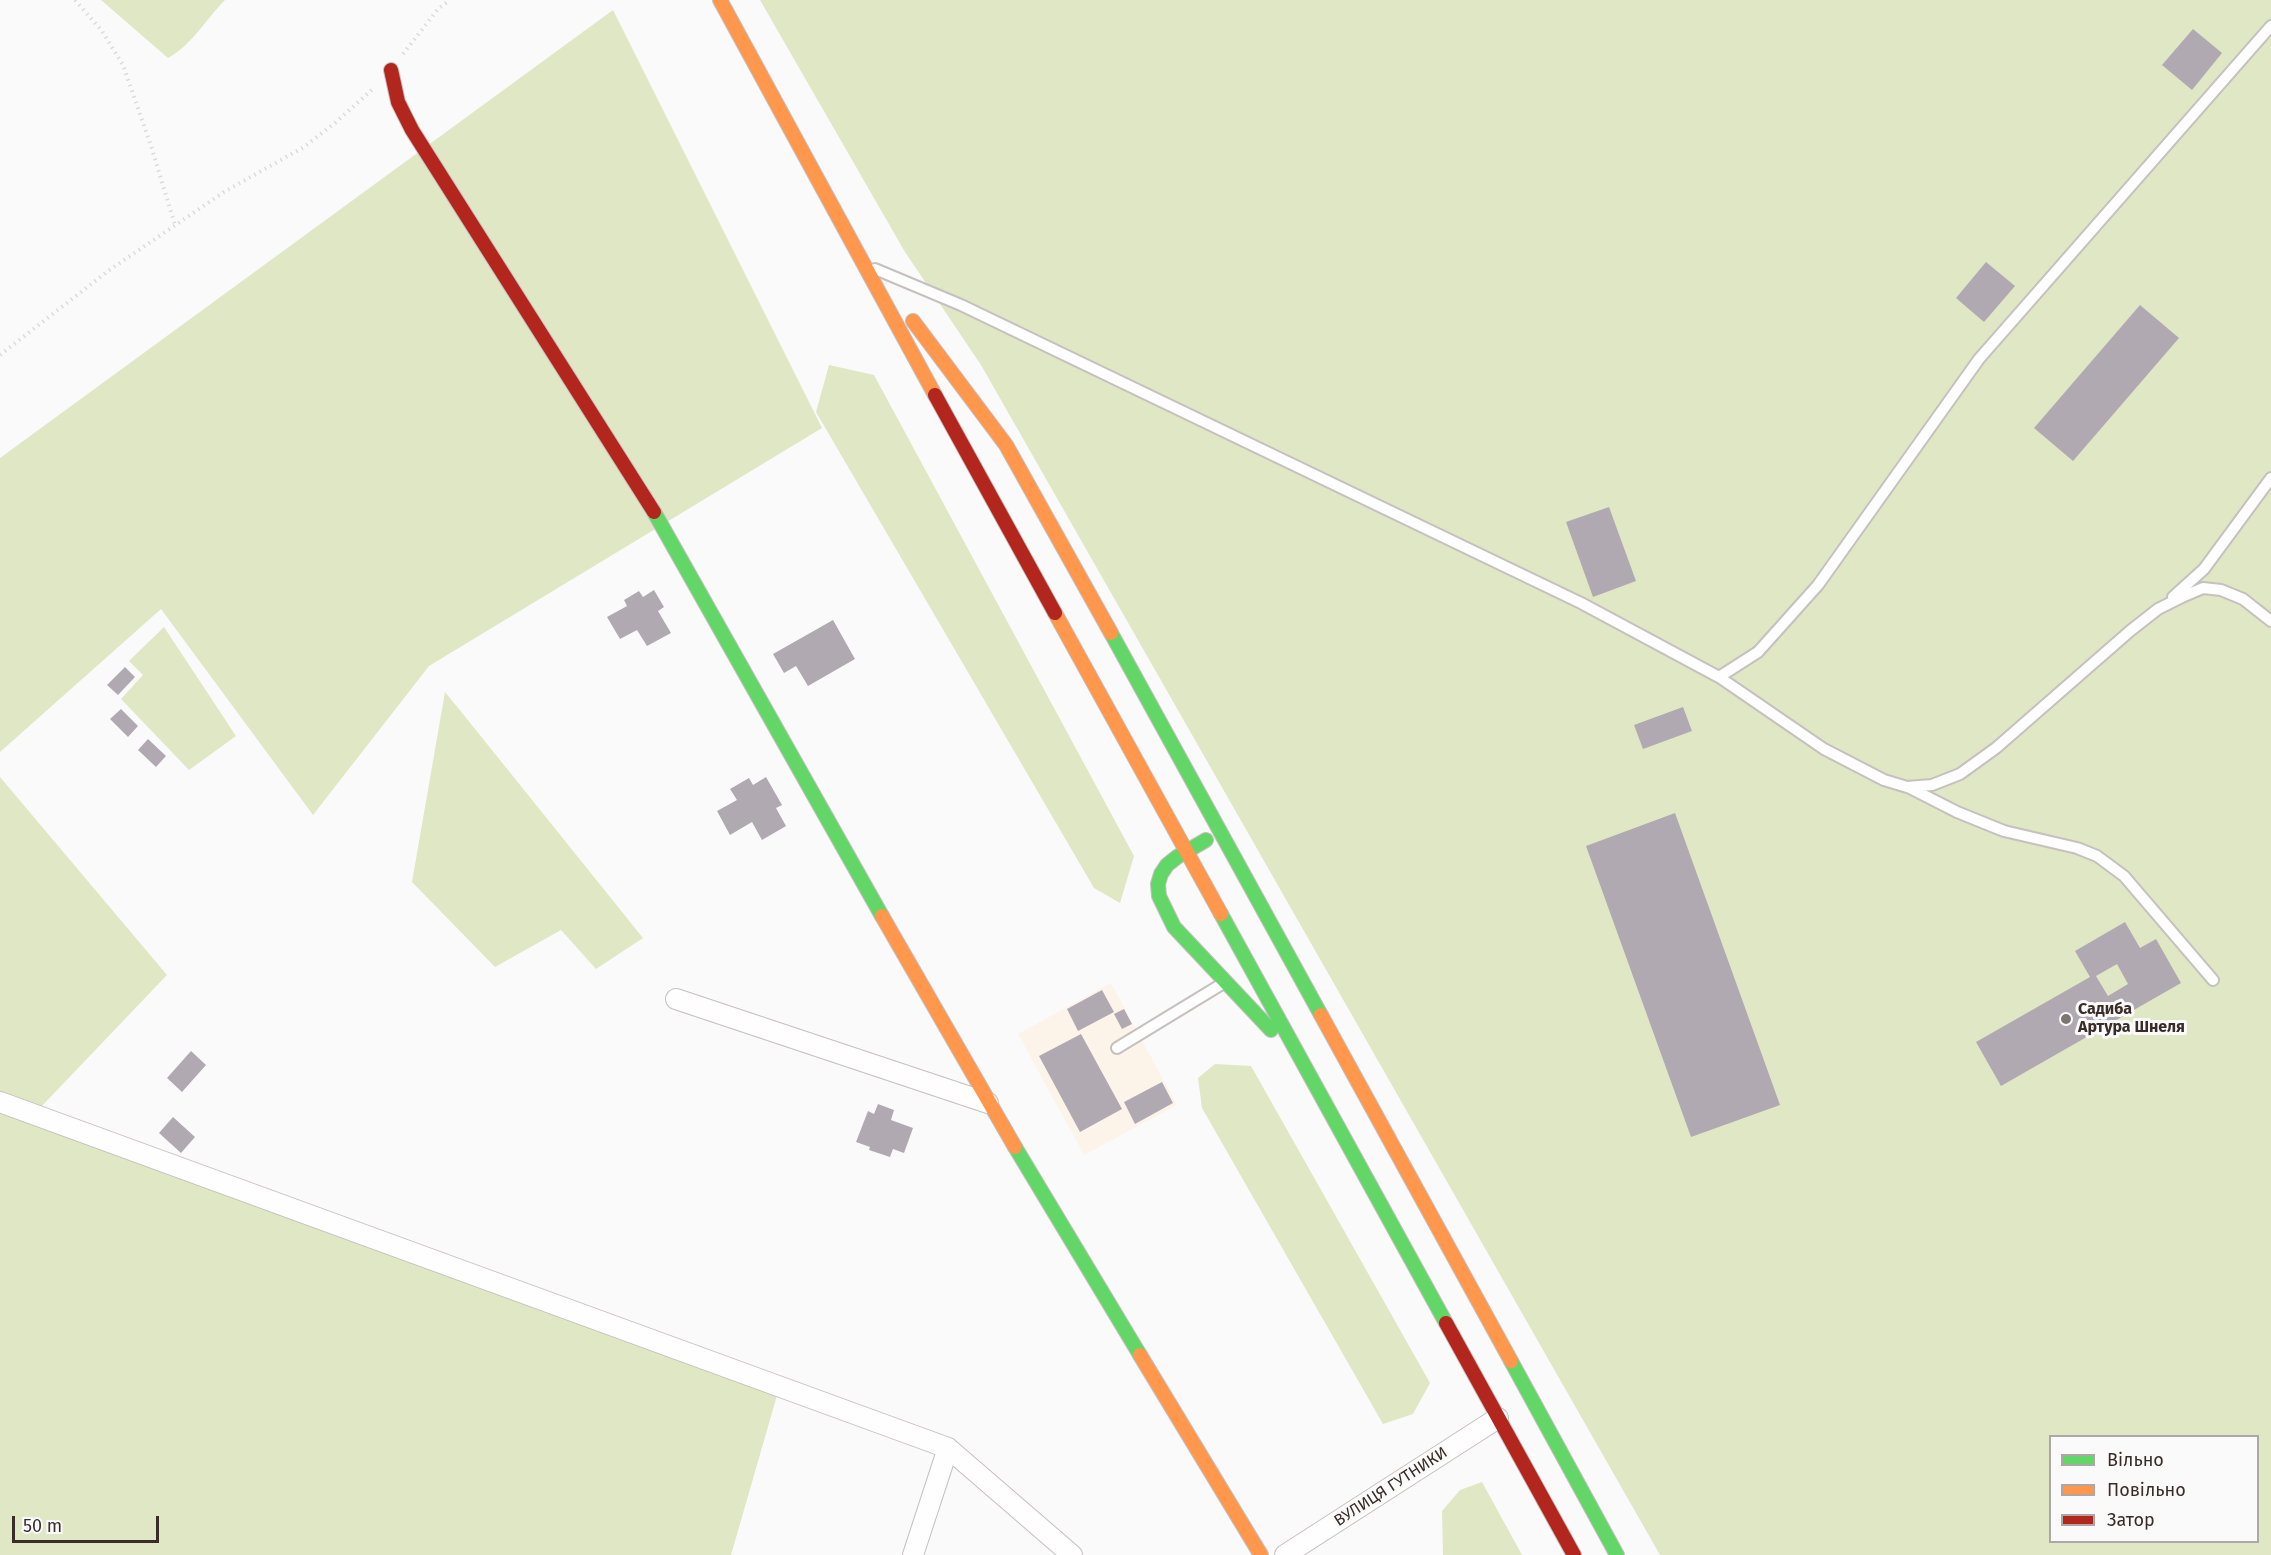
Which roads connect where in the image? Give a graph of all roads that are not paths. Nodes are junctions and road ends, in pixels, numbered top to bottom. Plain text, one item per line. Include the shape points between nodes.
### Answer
1 (720, 0) edge
2 (2271, 26) edge
3 (391, 70) road end
4 (840, 223) junction
5 (874, 269) junction
6 (2271, 478) edge
7 (2158, 609) junction
8 (2271, 621) edge
9 (1719, 677) junction
10 (1908, 787) junction
11 (1221, 832) junction
12 (1186, 850) junction
13 (2213, 980) dead end
14 (1226, 982) junction
15 (676, 999) dead end
16 (1117, 1048) dead end
17 (1302, 1063) junction
18 (0, 1102) edge
19 (988, 1103) junction
20 (1498, 1418) junction
21 (948, 1448) junction
22 (913, 1555) edge
23 (1072, 1555) edge
24 (1261, 1555) edge
25 (1285, 1555) edge
26 (1574, 1555) edge
27 (1617, 1555) edge

1 - 4 main road
2 - 9 lane via 1979,359 1818,585 1758,652
3 - 19 main road via 398,102 412,130 650,504
4 - 5 main road
4 - 12 main road
5 - 9 lane via 961,305 1581,603
5 - 11 main road via 1006,445
6 - 7 lane via 2204,569
7 - 8 lane via 2203,588 2243,599
7 - 10 lane via 1996,748 1960,774 1932,785
9 - 10 lane via 1824,748 1884,780
10 - 13 lane via 2004,831 2097,856 2124,876
11 - 12 main road
11 - 27 main road
12 - 14 main road via 1167,864 1158,881 1158,894 1174,927
12 - 17 main road
14 - 16 lane
14 - 17 main road
15 - 19 street
17 - 20 main road
18 - 21 street
19 - 24 main road
20 - 25 street, ВУЛИЦЯ ГУТНИКИ
20 - 26 main road
21 - 22 street
21 - 23 street

